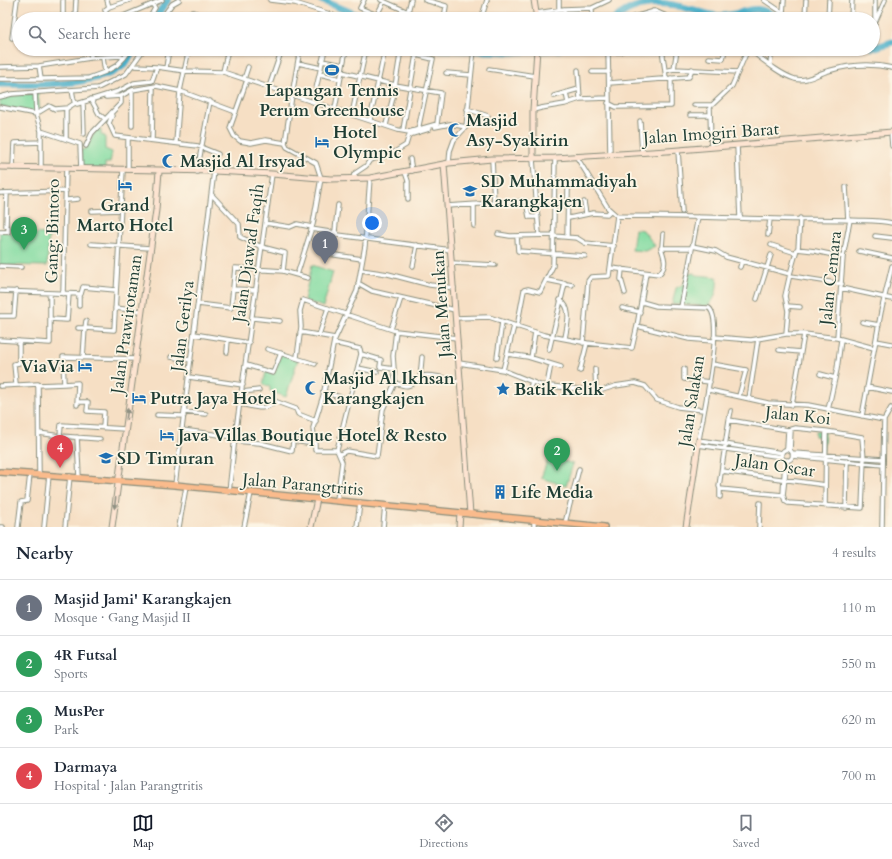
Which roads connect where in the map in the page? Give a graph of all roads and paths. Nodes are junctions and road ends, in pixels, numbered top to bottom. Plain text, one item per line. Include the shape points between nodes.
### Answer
1 (18, 0) edge
2 (63, 0) edge
3 (76, 0) edge
4 (107, 0) edge
5 (130, 0) edge
6 (162, 0) edge
7 (179, 0) edge
8 (270, 0) edge
9 (364, 0) edge
10 (411, 0) edge
11 (425, 0) edge
12 (487, 0) edge
13 (534, 0) edge
14 (559, 0) edge
15 (610, 0) edge
16 (764, 0) edge
17 (784, 0) edge
18 (806, 0) edge
19 (829, 0) edge
20 (852, 0) edge
21 (875, 0) edge
22 (885, 0) edge
23 (383, 1) edge
24 (605, 1) edge
25 (153, 5) junction
26 (109, 6) junction
27 (592, 8) junction
28 (564, 9) junction
29 (559, 10) junction
30 (653, 11) joint
31 (16, 12) edge
32 (63, 12) edge
33 (75, 12) edge
34 (106, 12) edge
35 (134, 12) edge
36 (153, 12) edge
37 (166, 12) edge
38 (324, 12) edge
39 (370, 12) edge
40 (378, 12) edge
41 (409, 12) joint
42 (445, 12) edge
43 (483, 12) edge
44 (536, 12) edge
45 (552, 12) edge
46 (565, 12) edge
47 (592, 12) edge
48 (649, 12) edge
49 (659, 12) edge
50 (782, 12) edge
51 (783, 12) edge
52 (805, 12) edge
53 (828, 12) edge
54 (851, 12) edge
55 (875, 12) edge
56 (880, 12) edge
57 (140, 56) edge
58 (169, 56) edge
59 (188, 56) edge
60 (226, 56) edge
61 (280, 56) edge
62 (299, 56) edge
63 (323, 56) edge
64 (345, 56) edge
65 (365, 56) edge
66 (383, 56) edge
67 (401, 56) edge
68 (416, 56) edge
69 (420, 56) edge
70 (473, 56) edge
71 (536, 56) edge
72 (608, 56) edge
73 (663, 56) edge
74 (676, 56) edge
75 (724, 56) edge
76 (745, 56) edge
77 (758, 56) edge
78 (771, 56) edge
79 (90, 58) joint
80 (103, 58) junction
81 (124, 58) joint
82 (709, 58) dead end
83 (322, 61) junction
84 (298, 63) junction
85 (770, 64) junction
86 (343, 65) junction
87 (39, 66) junction
88 (135, 66) dead end
89 (0, 67) edge
90 (156, 67) junction
91 (248, 67) dead end
92 (166, 68) junction
93 (321, 68) junction
94 (892, 68) edge
95 (489, 69) dead end
96 (674, 69) junction
97 (692, 69) junction
98 (578, 70) dead end
99 (185, 71) junction
100 (664, 71) junction
101 (105, 72) junction
102 (223, 72) junction
103 (342, 72) junction
104 (592, 72) dead end
105 (609, 72) junction
106 (738, 72) junction
107 (446, 73) dead end
108 (320, 74) junction
109 (471, 75) junction
110 (535, 76) junction
111 (361, 77) junction
112 (666, 78) junction
113 (671, 78) junction
114 (0, 79) edge
115 (42, 79) junction
116 (246, 79) junction
117 (340, 79) junction
118 (378, 81) junction
119 (609, 82) junction
120 (395, 85) junction
121 (269, 87) junction
122 (154, 88) junction
123 (410, 88) junction
124 (579, 89) junction
125 (72, 90) junction
126 (132, 90) junction
127 (180, 91) junction
128 (426, 91) junction
129 (35, 92) junction
130 (566, 93) junction
131 (292, 95) junction
132 (102, 96) junction
133 (121, 96) junction
134 (554, 96) dead end
135 (0, 97) edge
136 (608, 98) junction
137 (91, 99) junction
138 (580, 99) junction
139 (210, 101) junction
140 (83, 102) junction
141 (313, 102) junction
142 (75, 103) junction
143 (608, 103) junction
144 (568, 104) junction
145 (694, 105) dead end
146 (713, 105) junction
147 (0, 107) edge
148 (66, 108) junction
149 (335, 109) junction
150 (467, 109) junction
151 (532, 110) junction
152 (236, 112) junction
153 (111, 113) junction
154 (36, 114) junction
155 (352, 114) junction
156 (690, 115) dead end
157 (709, 115) junction
158 (488, 116) dead end
159 (105, 119) junction
160 (370, 120) junction
161 (640, 121) dead end
162 (386, 125) junction
163 (132, 126) dead end
164 (466, 127) junction
165 (403, 130) junction
166 (418, 130) junction
167 (41, 131) junction
168 (892, 132) edge
169 (84, 134) dead end
170 (128, 138) junction
171 (66, 139) junction
172 (152, 140) junction
173 (41, 142) junction
174 (176, 143) junction
175 (285, 143) junction
176 (737, 145) junction
177 (86, 146) dead end
178 (201, 146) junction
179 (892, 146) edge
180 (711, 147) junction
181 (678, 150) junction
182 (642, 152) junction
183 (218, 154) dead end
184 (610, 154) junction
185 (576, 156) junction
186 (555, 158) junction
187 (410, 159) dead end
188 (492, 159) junction
189 (533, 159) junction
190 (447, 164) junction
191 (0, 167) edge
192 (13, 168) junction
193 (41, 168) junction
194 (66, 168) junction
195 (81, 169) junction
196 (125, 170) junction
197 (159, 171) junction
198 (214, 171) junction
199 (412, 171) junction
200 (197, 172) junction
201 (404, 172) junction
202 (272, 174) junction
203 (320, 178) junction
204 (370, 178) junction
205 (353, 179) junction
206 (574, 185) dead end
207 (846, 187) dead end
208 (66, 191) junction
209 (0, 193) edge
210 (7, 193) junction
211 (212, 195) junction
212 (78, 199) dead end
213 (408, 199) dead end
214 (67, 200) junction
215 (584, 202) dead end
216 (494, 203) junction
217 (338, 205) dead end
218 (474, 205) junction
219 (447, 206) junction
220 (120, 210) junction
221 (92, 211) dead end
222 (609, 212) junction
223 (682, 212) dead end
224 (586, 214) junction
225 (0, 215) edge
226 (6, 215) junction
227 (538, 217) junction
228 (698, 217) junction
229 (569, 218) junction
230 (617, 218) junction
231 (740, 218) junction
232 (800, 218) junction
233 (770, 219) junction
234 (848, 220) junction
235 (265, 223) junction
236 (892, 223) edge
237 (474, 226) dead end
238 (312, 228) junction
239 (0, 232) edge
240 (336, 233) junction
241 (498, 234) dead end
242 (539, 234) junction
243 (663, 234) dead end
244 (553, 235) junction
245 (768, 235) dead end
246 (517, 236) junction
247 (875, 236) dead end
248 (567, 237) junction
249 (365, 238) junction
250 (892, 238) edge
251 (91, 244) dead end
252 (417, 245) junction
253 (771, 245) dead end
254 (118, 246) junction
255 (614, 246) junction
256 (262, 247) junction
257 (662, 247) junction
258 (692, 247) junction
259 (150, 248) junction
260 (451, 250) junction
261 (797, 251) junction
262 (859, 251) dead end
263 (552, 253) junction
264 (322, 254) dead end
265 (770, 255) dead end
266 (585, 256) dead end
267 (843, 257) junction
268 (892, 258) edge
269 (362, 259) junction
270 (742, 261) junction
271 (452, 263) junction
272 (495, 265) dead end
273 (0, 266) edge
274 (413, 266) dead end
275 (892, 266) edge
276 (21, 267) dead end
277 (740, 267) dead end
278 (611, 268) junction
279 (622, 269) junction
280 (767, 269) junction
281 (259, 270) junction
282 (361, 270) junction
283 (283, 271) junction
284 (646, 273) junction
285 (297, 275) junction
286 (790, 275) junction
287 (308, 278) dead end
288 (547, 280) junction
289 (358, 283) junction
290 (565, 283) junction
291 (572, 285) dead end
292 (842, 286) junction
293 (454, 288) junction
294 (233, 289) junction
295 (116, 290) junction
296 (256, 290) junction
297 (0, 291) edge
298 (16, 291) junction
299 (50, 293) junction
300 (625, 293) dead end
301 (63, 294) junction
302 (69, 294) junction
303 (79, 294) junction
304 (884, 297) junction
305 (401, 298) junction
306 (757, 299) dead end
307 (892, 299) edge
308 (560, 300) junction
309 (642, 302) junction
310 (198, 304) junction
311 (79, 306) dead end
312 (787, 306) junction
313 (680, 307) junction
314 (800, 307) dead end
315 (115, 308) junction
316 (328, 308) junction
317 (622, 308) dead end
318 (141, 310) junction
319 (455, 310) junction
320 (640, 312) junction
321 (347, 315) junction
322 (0, 316) edge
323 (253, 318) junction
324 (455, 318) junction
325 (50, 319) junction
326 (86, 321) dead end
327 (280, 321) dead end
328 (502, 322) junction
329 (862, 322) dead end
330 (879, 325) junction
331 (637, 326) junction
332 (515, 327) junction
333 (78, 328) dead end
334 (85, 328) junction
335 (391, 329) junction
336 (396, 331) junction
337 (300, 332) junction
338 (535, 332) junction
339 (194, 334) junction
340 (786, 334) junction
341 (804, 334) junction
342 (319, 335) junction
343 (552, 335) junction
344 (335, 338) junction
345 (457, 338) junction
346 (565, 338) junction
347 (837, 338) junction
348 (714, 339) junction
349 (758, 339) junction
350 (0, 340) edge
351 (228, 340) junction
352 (842, 340) junction
353 (19, 341) junction
354 (876, 341) junction
355 (249, 343) junction
356 (334, 343) junction
357 (585, 343) junction
358 (892, 344) edge
359 (874, 348) junction
360 (267, 349) dead end
361 (549, 350) dead end
362 (779, 350) dead end
363 (227, 352) dead end
364 (801, 352) junction
365 (281, 353) junction
366 (361, 354) junction
367 (507, 354) junction
368 (171, 357) dead end
369 (422, 357) dead end
370 (83, 358) junction
371 (297, 358) junction
372 (496, 358) dead end
373 (531, 358) junction
374 (135, 359) junction
375 (191, 360) junction
376 (459, 363) junction
377 (315, 364) dead end
378 (552, 364) junction
379 (712, 364) junction
380 (246, 365) junction
381 (561, 367) dead end
382 (358, 368) junction
383 (595, 368) dead end
384 (394, 369) junction
385 (684, 369) dead end
386 (792, 369) dead end
387 (503, 370) junction
388 (798, 370) junction
389 (377, 372) dead end
390 (580, 372) dead end
391 (820, 374) dead end
392 (189, 376) junction
393 (835, 378) junction
394 (420, 379) junction
395 (460, 382) junction
396 (532, 382) junction
397 (710, 382) junction
398 (395, 383) junction
399 (16, 384) junction
400 (64, 384) junction
401 (38, 385) junction
402 (243, 385) junction
403 (547, 385) junction
404 (0, 386) edge
405 (867, 387) junction
406 (259, 390) dead end
407 (709, 390) junction
408 (596, 391) junction
409 (242, 392) junction
410 (323, 392) junction
411 (892, 392) edge
412 (528, 393) dead end
413 (739, 396) junction
414 (749, 399) junction
415 (350, 400) junction
416 (240, 404) junction
417 (792, 405) junction
418 (892, 407) edge
419 (703, 410) junction
420 (828, 410) junction
421 (731, 411) dead end
422 (184, 414) junction
423 (206, 414) dead end
424 (158, 415) dead end
425 (862, 416) junction
426 (729, 420) junction
427 (884, 420) junction
428 (316, 421) junction
429 (103, 428) junction
430 (125, 429) junction
431 (182, 430) junction
432 (790, 430) junction
433 (826, 430) junction
434 (39, 433) junction
435 (60, 436) junction
436 (77, 438) junction
437 (100, 439) dead end
438 (235, 439) junction
439 (699, 442) junction
440 (315, 444) junction
441 (725, 444) junction
442 (724, 449) junction
443 (337, 450) junction
444 (790, 452) junction
445 (340, 454) junction
446 (784, 457) junction
447 (826, 457) junction
448 (883, 459) junction
449 (847, 461) junction
450 (864, 461) junction
451 (883, 465) junction
452 (579, 469) dead end
453 (722, 471) junction
454 (0, 472) edge
455 (30, 474) junction
456 (39, 474) junction
457 (49, 475) junction
458 (70, 476) junction
459 (79, 477) junction
460 (118, 480) junction
461 (784, 480) junction
462 (175, 485) junction
463 (825, 486) junction
464 (186, 487) junction
465 (720, 489) junction
466 (230, 492) junction
467 (251, 492) junction
468 (783, 495) junction
469 (720, 497) dead end
470 (317, 499) junction
471 (337, 500) junction
472 (360, 502) junction
473 (760, 504) dead end
474 (385, 505) junction
475 (825, 506) junction
476 (846, 508) junction
477 (460, 513) junction
478 (470, 514) junction
479 (534, 520) junction
480 (565, 523) junction
481 (18, 527) edge
482 (44, 527) edge
483 (64, 527) edge
484 (112, 527) edge
485 (179, 527) edge
486 (244, 527) edge
487 (311, 527) edge
488 (357, 527) edge
489 (383, 527) edge
490 (458, 527) edge
491 (534, 527) edge
492 (604, 527) edge
493 (686, 527) edge
494 (759, 527) edge
495 (882, 527) edge

1 - 31 street
2 - 32 street
3 - 33 street
4 - 26 street
5 - 26 street
6 - 25 street
7 - 37 street
8 - 38 street via 295,3
9 - 39 street via 360,8
10 - 41 street
11 - 42 street via 446,6
12 - 43 street
13 - 44 main road
14 - 29 street
15 - 24 street
16 - 50 street
17 - 51 street
18 - 52 street
19 - 53 street
20 - 54 street
21 - 55 street
22 - 56 street
23 - 40 street
23 - 41 street
24 - 27 street
25 - 35 street
25 - 36 street via 155,8
26 - 34 street
27 - 28 street
27 - 47 street
28 - 29 street
28 - 46 street
29 - 45 street
30 - 48 street
30 - 49 street
57 - 125 street via 126,74 98,88
58 - 92 street
59 - 99 street
60 - 102 street
61 - 121 street
62 - 84 street
63 - 83 street
64 - 86 street
65 - 111 street
66 - 118 street
67 - 120 street
68 - 123 street
69 - 128 street via 433,59
70 - 109 street
71 - 110 main road
72 - 105 street
73 - 100 street
74 - 96 street
75 - 82 street via 723,60
76 - 106 street
77 - 85 street
78 - 85 street
79 - 80 street
79 - 87 street
80 - 81 street
80 - 101 street
81 - 101 street
83 - 86 street
83 - 93 street
84 - 93 street
84 - 131 street
85 - 94 street via 788,76 802,80 835,69 875,65
86 - 103 street
87 - 89 street
87 - 115 street
88 - 90 street
90 - 92 street
90 - 132 street via 152,81 134,84 119,92
91 - 116 street
92 - 99 street
93 - 108 street
95 - 110 street
96 - 97 street
96 - 100 street
97 - 106 street
97 - 113 street via 690,77
98 - 124 street
99 - 102 street
99 - 127 street
100 - 112 street
101 - 115 street via 89,78
102 - 116 street
103 - 111 street
103 - 117 street
104 - 105 street
105 - 119 street
106 - 146 street via 731,88
107 - 109 street
108 - 117 street
108 - 141 street
109 - 150 street
110 - 151 main road
111 - 118 street
111 - 155 street
112 - 113 street
112 - 119 street
113 - 143 street via 671,106 616,107
114 - 115 street
116 - 121 street
116 - 152 street
117 - 149 street
118 - 120 street
118 - 160 street
119 - 136 street
120 - 123 street
120 - 162 street
121 - 131 street
122 - 126 street
122 - 127 street via 156,86
122 - 172 street
123 - 128 street
123 - 165 street
124 - 130 street
124 - 138 street
125 - 129 street
125 - 142 street
126 - 133 street
126 - 163 street
127 - 139 street
127 - 174 street
128 - 166 street
128 - 166 street via 441,92 437,124
129 - 135 street
129 - 154 street
130 - 134 street
130 - 144 street
131 - 141 street
131 - 175 street
132 - 133 street
132 - 137 street
133 - 153 street via 121,103
136 - 138 street
136 - 143 street
137 - 140 street
137 - 159 street via 99,114
138 - 144 street
139 - 152 street
139 - 178 street
140 - 142 street
140 - 169 street
141 - 149 street
142 - 148 street
143 - 184 street
144 - 151 street
145 - 146 street
146 - 157 street via 710,107
147 - 154 street
148 - 154 street via 55,109 49,106
148 - 171 street
149 - 155 street
150 - 158 street
150 - 164 street
151 - 189 main road
152 - 175 street via 230,128 240,141 251,143 266,140
153 - 159 street
153 - 170 street via 109,123 114,136
154 - 167 street
155 - 160 street
156 - 157 street
157 - 180 street
159 - 177 street via 92,133
160 - 162 street
161 - 182 street
162 - 165 street
164 - 190 street via 454,140
164 - 205 street via 445,124 409,135 406,145 391,154 370,160 354,174
165 - 166 street
167 - 171 street
167 - 173 street
168 - 176 main road, Jalan Imogiri Barat
168 - 179 street
170 - 172 street
170 - 196 street
171 - 195 street via 80,144
172 - 174 street
173 - 192 street via 14,143
173 - 193 street
174 - 178 street
175 - 203 street via 287,147 316,163
176 - 180 main road, Jalan Imogiri Barat
176 - 231 street
178 - 183 street
178 - 200 street
180 - 181 main road, Jalan Imogiri Barat
181 - 182 main road, Jalan Imogiri Barat
181 - 223 street
182 - 184 main road, Jalan Imogiri Barat
184 - 185 main road, Jalan Imogiri Barat
185 - 186 main road, Jalan Imogiri Barat
185 - 222 street
186 - 189 main road, Jalan Imogiri Barat
186 - 244 street
187 - 199 street
188 - 189 main road, Jalan Imogiri Barat
188 - 190 main road, Jalan Imogiri Barat
188 - 216 street
189 - 227 street
190 - 199 main road, Jalan Imogiri Barat
190 - 219 main road, Jalan Menukan
191 - 192 main road, Jalan Imogiri Barat
192 - 193 main road, Jalan Imogiri Barat
193 - 194 main road, Jalan Imogiri Barat
194 - 195 main road, Jalan Imogiri Barat
194 - 208 street, Gang: Bintoro
195 - 196 main road, Jalan Imogiri Barat
196 - 197 main road, Jalan Imogiri Barat
196 - 220 street
197 - 200 main road, Jalan Imogiri Barat
197 - 259 main road, Jalan Prawirotaman
198 - 200 main road, Jalan Imogiri Barat
198 - 202 main road, Jalan Imogiri Barat
198 - 211 street, Jalan Gerilya
199 - 201 main road, Jalan Imogiri Barat
201 - 204 main road, Jalan Imogiri Barat
201 - 213 street via 408,181
202 - 203 main road, Jalan Imogiri Barat
202 - 235 street, Jalan Djawad Faqih
203 - 205 main road, Jalan Imogiri Barat
203 - 238 street
204 - 205 main road, Jalan Imogiri Barat
204 - 249 street
206 - 229 street via 568,190
207 - 234 street, Jalan Cemara
208 - 210 street
208 - 214 street, Gang: Bintoro
209 - 210 street
210 - 226 street
211 - 256 street via 239,224 240,237
211 - 310 street, Jalan Gerilya
212 - 214 street
214 - 301 street, Gang: Bintoro
215 - 224 street
216 - 218 street
216 - 227 street via 526,201 529,218
217 - 240 street
218 - 219 street
218 - 237 street
219 - 260 main road, Jalan Menukan
220 - 221 street
220 - 254 street
222 - 224 street
222 - 230 street
224 - 229 street
225 - 226 street
226 - 239 street via 8,232
227 - 242 street
228 - 230 street
228 - 231 street
228 - 258 street
229 - 248 street
230 - 255 street
231 - 233 street
232 - 233 street
232 - 234 street
232 - 261 street
233 - 245 street
234 - 236 street
234 - 267 street, Jalan Cemara
235 - 238 street via 290,227 297,224
235 - 256 street, Jalan Djawad Faqih
238 - 240 street
238 - 285 street
240 - 249 street
241 - 246 street
242 - 244 street
242 - 246 street
243 - 257 street
244 - 248 street
244 - 263 street
246 - 263 street via 517,251
247 - 250 street
248 - 255 street via 577,238 585,243
249 - 252 street
249 - 269 street
251 - 254 street
252 - 260 street
252 - 274 street
253 - 261 street
254 - 259 street
254 - 295 street
255 - 278 street
256 - 281 street, Jalan Djawad Faqih
256 - 283 street via 285,253
257 - 258 street
257 - 284 street via 665,262 661,273
258 - 270 street via 716,251 726,257
258 - 313 street
259 - 318 main road, Jalan Prawirotaman
260 - 271 main road, Jalan Menukan
261 - 267 street via 815,251
261 - 286 street
262 - 268 street
263 - 266 street
263 - 288 street via 553,269
264 - 269 street
265 - 280 street
267 - 292 street, Jalan Cemara
269 - 282 street
270 - 277 street
270 - 280 street
271 - 272 street
271 - 293 main road, Jalan Menukan
273 - 276 street
275 - 304 street
278 - 279 street
278 - 357 street via 608,277 591,277 588,281
279 - 284 street
279 - 300 street via 621,279
280 - 286 street
280 - 306 street
281 - 283 street
281 - 294 street via 235,268
281 - 296 street, Jalan Djawad Faqih
282 - 289 street
282 - 293 street
283 - 285 street
284 - 309 street
285 - 287 street
286 - 292 street
286 - 312 street via 786,293
288 - 290 street
288 - 332 street via 540,292 524,290
289 - 305 street via 372,291
289 - 321 street
290 - 291 street
290 - 308 street
292 - 304 street
292 - 347 street, Jalan Cemara
293 - 319 main road, Jalan Menukan
294 - 296 street
294 - 310 street via 231,308
295 - 303 street via 83,287 82,293
295 - 315 street
296 - 323 street, Jalan Djawad Faqih
297 - 298 street
298 - 299 street
298 - 322 street via 14,316
299 - 301 street
299 - 325 street
301 - 302 street
302 - 303 street
302 - 325 street via 67,320
303 - 311 street
304 - 307 street
304 - 330 street
305 - 319 street
305 - 335 street
308 - 343 street
308 - 346 street via 568,312
309 - 313 street via 656,306
309 - 320 street
310 - 339 street, Jalan Gerilya
312 - 314 street
312 - 340 street
313 - 348 street, Jalan Salakan via 710,309
315 - 318 street
315 - 334 street via 114,330
316 - 321 street
316 - 337 street via 303,300
316 - 342 street
317 - 320 street
318 - 374 main road, Jalan Prawirotaman
319 - 324 main road, Jalan Menukan
320 - 331 street
321 - 335 street
321 - 344 street
323 - 327 street
323 - 355 street, Jalan Djawad Faqih
324 - 328 street via 490,317
324 - 345 main road, Jalan Menukan
325 - 353 street via 50,343
326 - 334 street
328 - 332 street
328 - 372 street
329 - 330 street
330 - 354 street
331 - 348 street via 692,340
331 - 357 street via 632,348
332 - 338 street
332 - 367 street
333 - 334 street
334 - 370 street
335 - 336 street
336 - 345 street
336 - 384 street
337 - 342 street
337 - 371 street
338 - 343 street
338 - 373 street
339 - 351 street
339 - 375 street, Jalan Gerilya
340 - 341 street
340 - 349 street
341 - 347 street
341 - 364 street
342 - 344 street
343 - 346 street
343 - 361 street
344 - 356 street
345 - 376 main road, Jalan Menukan
346 - 357 street
347 - 352 street
348 - 349 street
348 - 379 street, Jalan Salakan
349 - 414 street
350 - 353 street
351 - 355 street
351 - 363 street
352 - 359 street
352 - 393 street
353 - 399 street via 19,363 14,364
354 - 358 street
354 - 359 street
355 - 380 street, Jalan Djawad Faqih
356 - 366 street via 360,349
356 - 410 street
357 - 390 street
359 - 405 street
360 - 365 street
362 - 364 street
364 - 388 street
365 - 371 street
365 - 380 street via 273,373
366 - 382 street
366 - 384 street via 381,360 380,368
367 - 373 street
367 - 387 street
368 - 375 street
369 - 394 street
370 - 374 street
370 - 400 street via 63,357
371 - 377 street
373 - 378 street
430 -> 374 main road, Jalan Prawirotaman
375 - 392 street, Jalan Gerilya
376 - 387 street
376 - 395 main road, Jalan Menukan
378 - 381 street
378 - 403 street
379 - 397 street, Jalan Salakan
379 - 413 street via 746,370
380 - 402 street, Jalan Djawad Faqih
382 - 389 street
382 - 415 street
383 - 408 street
384 - 398 street
385 - 397 street via 684,379
386 - 388 street
387 - 396 street
388 - 417 street
391 - 393 street
392 - 402 street
392 - 422 street, Jalan Gerilya
393 - 420 street
394 - 395 street via 429,376
394 - 398 street via 403,386
395 - 478 main road, Jalan Menukan
396 - 403 street
396 - 412 street
397 - 407 street, Jalan Salakan
398 - 445 street via 383,409 377,456 347,451
399 - 401 street
399 - 404 street
400 - 401 street
400 - 429 street via 78,384 77,404 88,402 87,411 104,412
401 - 434 street
402 - 409 street, Jalan Djawad Faqih
403 - 408 street
405 - 411 street
405 - 425 street
406 - 409 street
407 - 413 street
407 - 419 street, Jalan Salakan
408 - 419 street via 635,383 645,386 657,400 678,407
409 - 416 street, Jalan Djawad Faqih
410 - 415 street
410 - 428 street
413 - 414 street
414 - 417 street
415 - 443 street
416 - 428 street via 265,408 270,407 274,401 296,409 298,414
416 - 438 street, Jalan Djawad Faqih
417 - 420 street via 808,405
418 - 427 street
419 - 439 street, Jalan Salakan
420 - 425 street
421 - 426 street
422 - 423 street
422 - 424 street
422 - 431 street, Jalan Gerilya
425 - 427 street
426 - 432 street, Jalan Koi
426 - 441 street
427 - 448 street
428 - 440 street via 313,428
429 - 430 street
429 - 435 street via 61,425
430 - 460 main road, Jalan Prawirotaman
431 - 438 street
431 - 462 street, Jalan Gerilya
432 - 433 street, Jalan Koi
432 - 444 street
433 - 447 street
433 - 450 street, Jalan Koi via 862,437
434 - 435 street
434 - 456 street
435 - 436 street
436 - 437 street
436 - 459 street
438 - 440 street via 292,451 293,441
438 - 466 street, Jalan Djawad Faqih
439 - 441 street
439 - 442 street
439 - 493 main road, Jalan Salakan
440 - 443 street via 315,450
441 - 442 street
441 - 446 street
442 - 446 street
442 - 453 street
443 - 445 street
444 - 446 street
444 - 446 street
444 - 447 street
445 - 471 street via 342,462
446 - 461 street
447 - 449 street
447 - 450 street
447 - 463 street
448 - 450 street
448 - 451 street
449 - 450 street
449 - 476 street
450 - 451 street
450 - 476 street via 862,508
451 - 495 street
452 - 480 street
453 - 461 street, Jalan Oscar
453 - 465 street
454 - 455 main road, Jalan Parangtritis
455 - 456 main road, Jalan Parangtritis
455 - 481 street via 27,501 21,502
456 - 457 main road, Jalan Parangtritis
457 - 458 main road, Jalan Parangtritis
457 - 482 street
458 - 459 main road, Jalan Parangtritis
458 - 483 street
459 - 460 main road, Jalan Parangtritis
460 - 462 main road, Jalan Parangtritis
460 -> 484 main road, Jalan Prawirotaman
461 - 463 street, Jalan Oscar
461 - 468 street
462 - 464 main road, Jalan Parangtritis
463 - 475 street
464 - 466 main road, Jalan Parangtritis
464 - 485 street
465 - 468 street
465 - 469 street
466 - 467 main road, Jalan Parangtritis
467 - 470 main road, Jalan Parangtritis
467 - 486 street
468 - 475 street via 788,503
470 - 471 main road, Jalan Parangtritis
470 - 487 main road
471 - 472 main road, Jalan Parangtritis
472 - 474 main road, Jalan Parangtritis
472 - 488 street
473 - 494 street
474 - 477 main road, Jalan Parangtritis
474 - 489 street
475 - 476 street
477 - 478 main road, Jalan Parangtritis
477 - 490 main road
478 - 479 main road, Jalan Parangtritis
479 - 480 main road, Jalan Parangtritis
479 - 491 street
480 - 492 main road, Jalan Parangtritis

